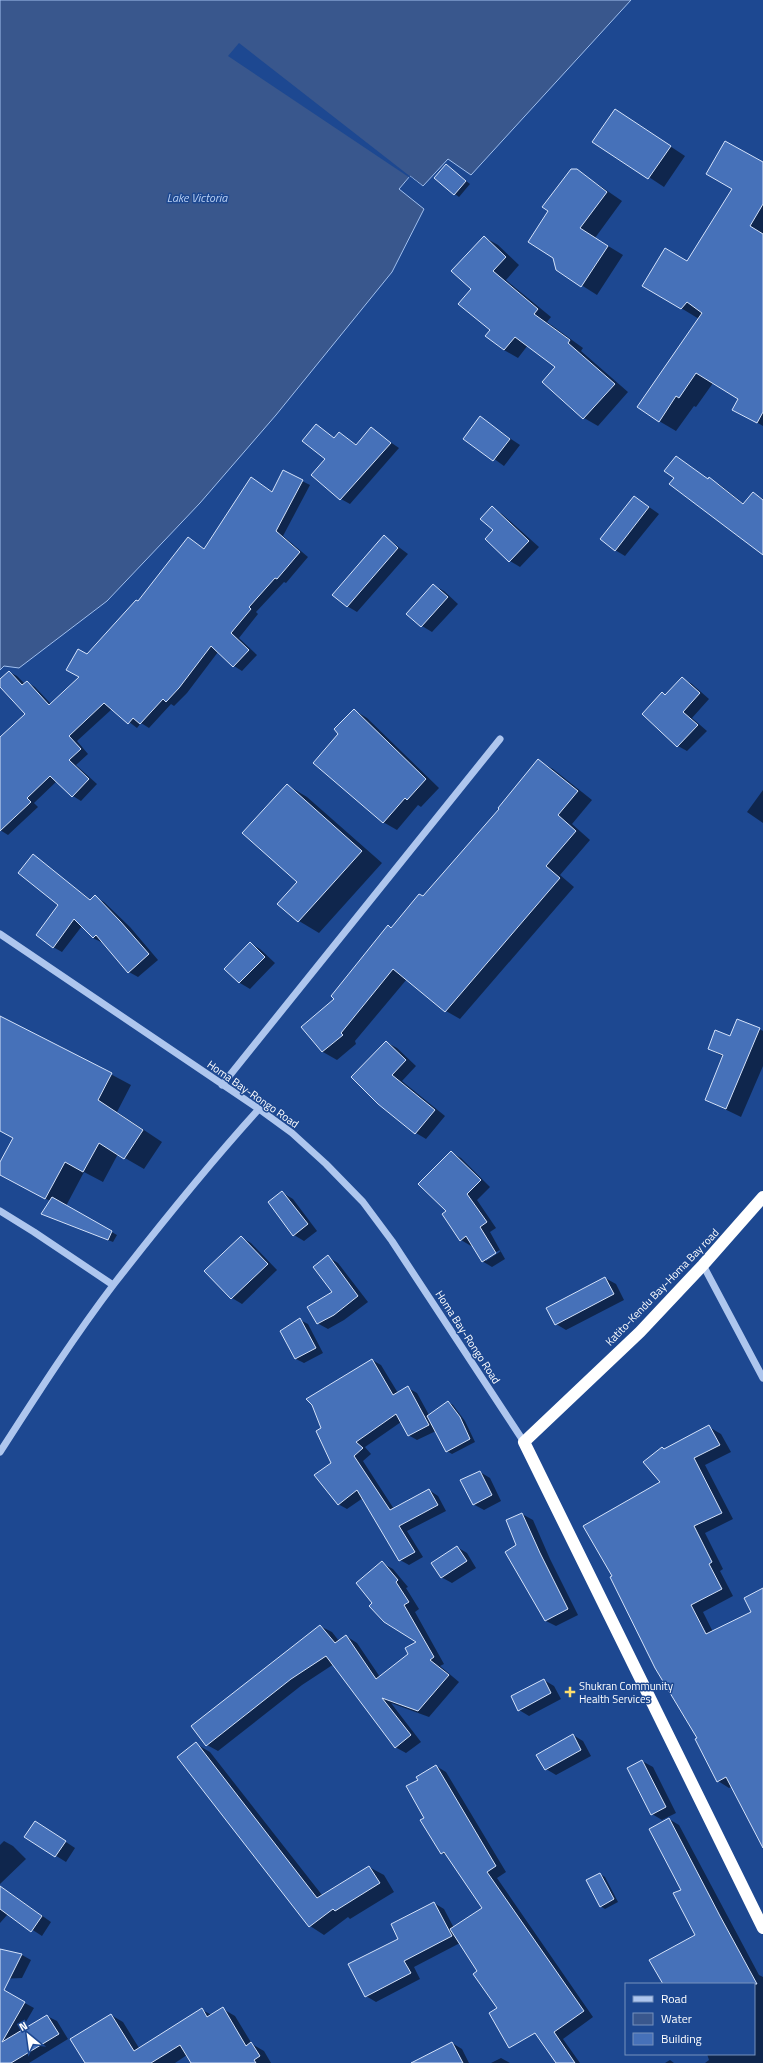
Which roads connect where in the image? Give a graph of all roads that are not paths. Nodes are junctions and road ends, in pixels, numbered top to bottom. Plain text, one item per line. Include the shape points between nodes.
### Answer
1 (500, 739) dead end
2 (0, 934) edge
3 (222, 1085) junction
4 (259, 1109) junction
5 (763, 1196) edge
6 (0, 1212) edge
7 (703, 1265) junction
8 (113, 1285) junction
9 (763, 1378) edge
10 (524, 1442) junction
11 (0, 1452) edge
12 (763, 1928) edge

1 - 3 street
2 - 3 street, Homa Bay-Rongo Road
3 - 4 street, Homa Bay-Rongo Road
4 - 8 street via 229,1142
4 - 10 street, Homa Bay-Rongo Road via 292,1133 363,1202 392,1241
5 - 7 highway, Katito-Kendu Bay-Homa Bay road
6 - 8 street
7 - 9 street
7 - 10 highway, Katito-Kendu Bay-Homa Bay road via 640,1332
8 - 11 street via 49,1376
10 - 12 highway

